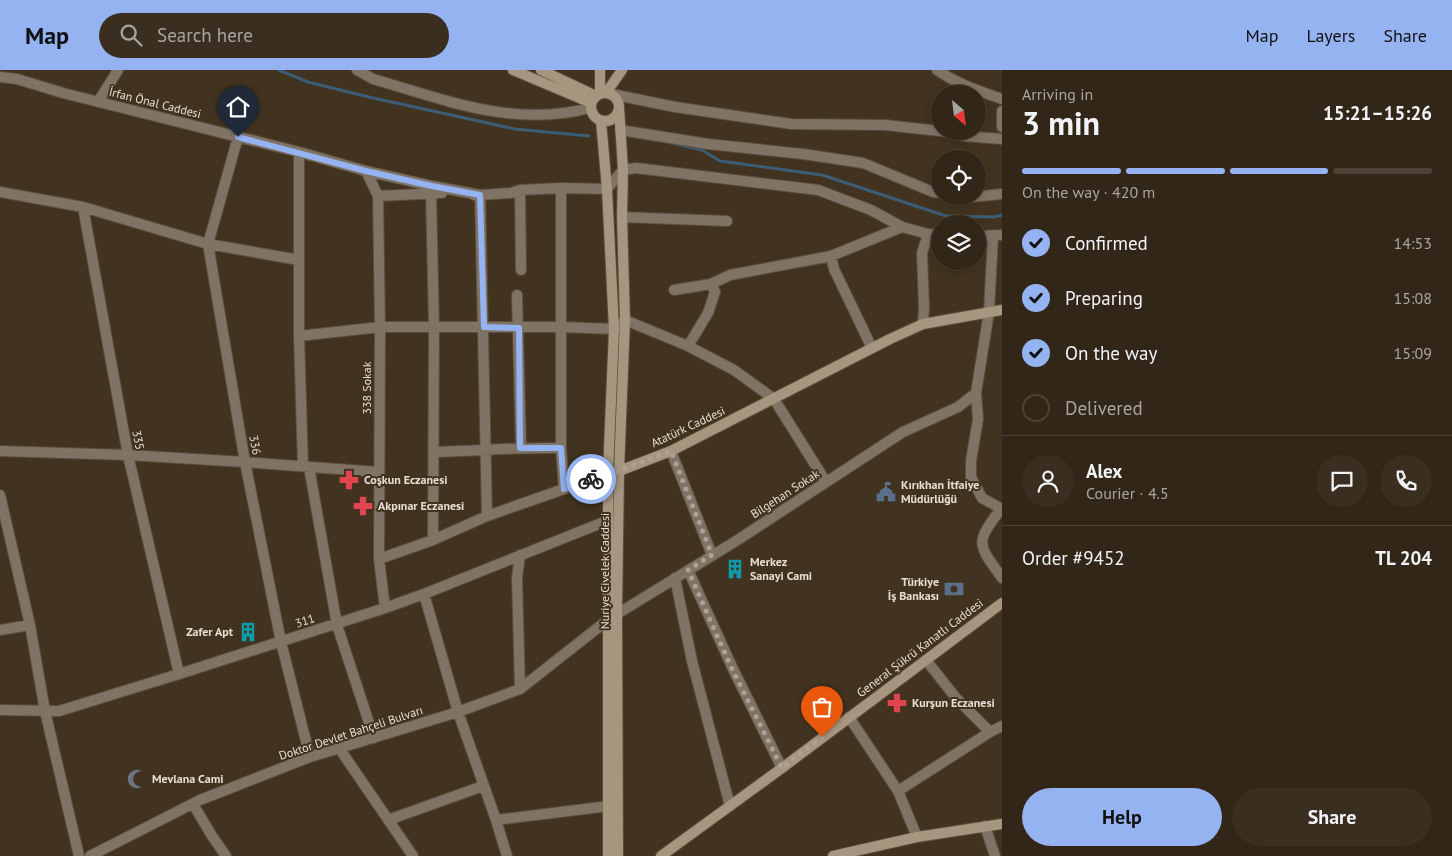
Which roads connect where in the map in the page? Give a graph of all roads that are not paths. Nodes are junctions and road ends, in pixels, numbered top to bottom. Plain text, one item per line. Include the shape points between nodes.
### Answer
1 (23, 70) edge
2 (118, 70) edge
3 (357, 70) edge
4 (513, 70) edge
5 (542, 70) edge
6 (600, 70) edge
7 (607, 70) edge
8 (622, 70) edge
9 (937, 70) edge
10 (952, 74) edge
11 (0, 77) edge
12 (17, 79) junction
13 (597, 99) junction
14 (1002, 99) edge
15 (98, 102) junction
16 (619, 107) junction
17 (1002, 111) edge
18 (601, 121) junction
19 (1002, 127) edge
20 (620, 130) junction
21 (931, 130) edge
22 (238, 137) junction
23 (986, 138) edge
24 (1002, 140) edge
25 (299, 152) junction
26 (623, 170) junction
27 (366, 171) junction
28 (560, 188) junction
29 (607, 189) junction
30 (520, 190) junction
31 (931, 191) edge
32 (0, 192) edge
33 (432, 193) junction
34 (1002, 194) edge
35 (480, 195) junction
36 (378, 196) junction
37 (986, 196) edge
38 (82, 207) junction
39 (622, 217) junction
40 (727, 221) dead end
41 (902, 227) junction
42 (928, 234) junction
43 (931, 234) edge
44 (998, 235) edge
45 (208, 244) junction
46 (831, 256) junction
47 (299, 260) junction
48 (522, 270) dead end
49 (711, 284) junction
50 (674, 290) dead end
51 (517, 295) dead end
52 (1002, 310) edge
53 (989, 312) junction
54 (625, 320) junction
55 (923, 324) junction
56 (434, 327) junction
57 (484, 327) junction
58 (561, 327) junction
59 (380, 328) junction
60 (519, 328) junction
61 (614, 329) junction
62 (299, 336) junction
63 (688, 346) junction
64 (872, 348) junction
65 (976, 393) junction
66 (774, 399) junction
67 (520, 448) junction
68 (561, 448) junction
69 (486, 450) junction
70 (0, 451) edge
71 (671, 451) junction
72 (434, 452) junction
73 (128, 455) junction
74 (245, 462) junction
75 (306, 467) junction
76 (378, 472) junction
77 (613, 472) junction
78 (826, 482) junction
79 (564, 489) junction
80 (0, 495) edge
81 (1001, 509) edge
82 (487, 516) junction
83 (609, 520) junction
84 (433, 540) junction
85 (712, 555) junction
86 (520, 556) junction
87 (379, 559) junction
88 (688, 570) junction
89 (674, 578) junction
90 (1002, 578) edge
91 (424, 594) junction
92 (1002, 602) edge
93 (385, 608) junction
94 (613, 616) junction
95 (30, 625) junction
96 (337, 625) junction
97 (0, 630) edge
98 (281, 642) junction
99 (926, 660) junction
100 (178, 674) junction
101 (520, 689) junction
102 (0, 710) edge
103 (45, 711) junction
104 (458, 712) junction
105 (849, 716) junction
106 (1002, 726) edge
107 (990, 732) junction
108 (374, 738) junction
109 (339, 748) junction
110 (310, 757) junction
111 (782, 768) junction
112 (483, 786) junction
113 (898, 790) junction
114 (193, 804) junction
115 (609, 806) junction
116 (730, 806) junction
117 (388, 820) junction
118 (496, 820) junction
119 (1002, 824) edge
120 (985, 826) junction
121 (917, 837) junction
122 (621, 854) edge
123 (79, 856) edge
124 (90, 856) edge
125 (226, 856) edge
126 (413, 856) edge
127 (507, 856) edge
128 (608, 856) edge
129 (661, 856) edge
130 (833, 856) edge
131 (995, 856) edge

1 - 12 street
2 - 15 street
3 - 13 street via 373,79 481,110 516,115 571,113
4 - 13 street
5 - 13 street
6 - 13 street
7 - 13 street
8 - 13 street
9 - 10 street
10 - 14 street via 976,90
11 - 12 street, İrfan Önal Caddesi
12 - 15 street, İrfan Önal Caddesi
13 - 16 street via 615,98
13 - 18 street via 594,117
13 - 21 street via 791,124 884,125
15 - 22 street, İrfan Önal Caddesi
16 - 18 street via 615,117
16 - 20 street, Nuriye Civelek Caddesi
17 - 19 street
18 - 29 street, Nuriye Civelek Caddesi
20 - 26 street, Nuriye Civelek Caddesi
20 - 31 street via 863,163
22 - 25 street, İrfan Önal Caddesi
22 - 45 street, 336
23 - 24 street
25 - 27 street, İrfan Önal Caddesi
25 - 47 street
26 - 29 street
26 - 39 street, Nuriye Civelek Caddesi
26 - 41 street via 636,168 818,190 871,210
27 - 35 street, İrfan Önal Caddesi
27 - 36 street, 338 Sokak
28 - 29 street, İrfan Önal Caddesi
28 - 30 street, İrfan Önal Caddesi
28 - 58 street
29 - 61 street, Nuriye Civelek Caddesi
30 - 35 street, İrfan Önal Caddesi
30 - 48 street
32 - 38 street
33 - 35 street, İrfan Önal Caddesi
33 - 36 street, İrfan Önal Caddesi
33 - 56 street
34 - 37 street
35 - 57 street
36 - 59 street, 338 Sokak
38 - 45 street
38 - 73 street, 335
39 - 40 street
39 - 54 street, Nuriye Civelek Caddesi
41 - 42 street
41 - 46 street
42 - 43 street
42 - 55 street via 922,253
44 - 53 street
45 - 47 street
45 - 74 street, 336
46 - 49 street via 730,275
46 - 64 street via 838,278
47 - 62 street
49 - 50 street
49 - 63 street via 715,292 708,313
51 - 60 street
52 - 53 street, Atatürk Caddesi
53 - 55 street, Atatürk Caddesi
53 - 65 street
54 - 61 street
54 - 63 street
54 - 77 street, Nuriye Civelek Caddesi
55 - 64 street, Atatürk Caddesi
56 - 57 street
56 - 59 street
56 - 72 street
57 - 60 street
57 - 69 street
58 - 60 street
58 - 61 street
58 - 68 street
59 - 62 street
59 - 76 street, 338 Sokak
60 - 67 street
61 - 77 street, Nuriye Civelek Caddesi
62 - 75 street
63 - 66 street via 734,370
64 - 66 street, Atatürk Caddesi
65 - 78 street, Bilgehan Sokak via 958,407 903,432
65 - 81 street via 978,419 971,477 982,498
66 - 71 street, Atatürk Caddesi
66 - 78 street
67 - 68 street
67 - 69 street
68 - 79 street
69 - 72 street
69 - 82 street
70 - 73 street
71 - 77 street, Atatürk Caddesi
71 - 85 street
72 - 84 street
73 - 74 street
73 - 100 street, 335
74 - 75 street
74 - 98 street, 336
75 - 76 street
75 - 96 street
76 - 87 street, 338 Sokak
77 - 79 street, Atatürk Caddesi
77 - 83 street, Nuriye Civelek Caddesi
77 - 94 street, Nuriye Civelek Caddesi
78 - 85 street, Bilgehan Sokak
79 - 82 street, Atatürk Caddesi
80 - 95 street
81 - 90 street via 982,538 982,545
82 - 84 street, Atatürk Caddesi
83 - 86 street, 311
83 - 94 street, Nuriye Civelek Caddesi
84 - 87 street, Atatürk Caddesi
85 - 88 street, Bilgehan Sokak
86 - 91 street, 311
86 - 101 street via 517,578
87 - 93 street, 338 Sokak
88 - 89 street, Bilgehan Sokak
88 - 111 street via 732,669
89 - 94 street, Bilgehan Sokak
89 - 116 street
91 - 93 street, 311
91 - 104 street
92 - 99 street, General Şükrü Kanatlı Caddesi
93 - 96 street, 311
94 - 101 street, Doktor Devlet Bahçeli Bulvarı
94 - 115 street, Nuriye Civelek Caddesi
94 - 122 street, Nuriye Civelek Caddesi
95 - 97 street
95 - 103 street
96 - 98 street, 311
96 - 108 street
98 - 100 street, 311
98 - 110 street, 336
99 - 105 street, General Şükrü Kanatlı Caddesi
99 - 107 street via 956,698
100 - 103 street, 311 via 59,711
101 - 104 street, Doktor Devlet Bahçeli Bulvarı
102 - 103 street, 311
103 - 123 street
104 - 108 street, Doktor Devlet Bahçeli Bulvarı
104 - 112 street
105 - 111 street, General Şükrü Kanatlı Caddesi
105 - 113 street
106 - 107 street
107 - 113 street
108 - 109 street, Doktor Devlet Bahçeli Bulvarı
109 - 110 street, Doktor Devlet Bahçeli Bulvarı
109 - 117 street
110 - 114 street, Doktor Devlet Bahçeli Bulvarı
111 - 116 street, General Şükrü Kanatlı Caddesi
112 - 117 street
112 - 118 street
113 - 121 street
114 - 124 street, Doktor Devlet Bahçeli Bulvarı
114 - 125 street
115 - 118 street
115 - 128 street, Nuriye Civelek Caddesi
116 - 129 street, General Şükrü Kanatlı Caddesi
117 - 126 street
118 - 127 street
119 - 120 street
120 - 121 street
120 - 131 street
121 - 130 street

